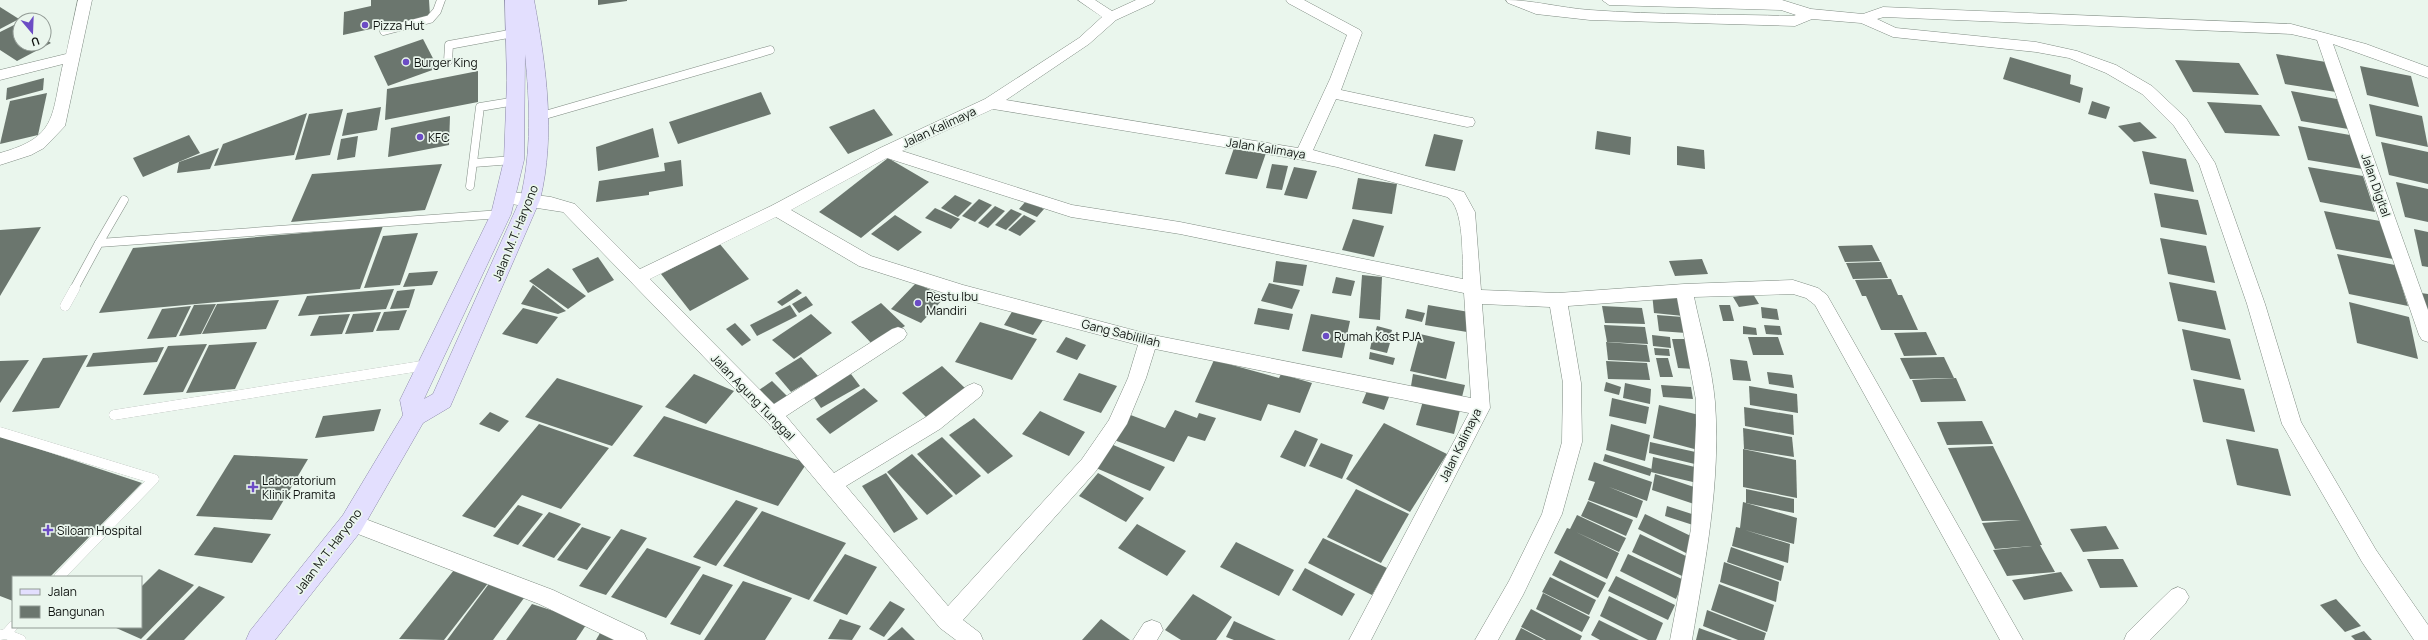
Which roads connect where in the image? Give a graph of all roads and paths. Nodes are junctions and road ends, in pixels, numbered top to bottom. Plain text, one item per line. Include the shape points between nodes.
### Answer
1 (85, 0) edge
2 (441, 0) edge
3 (514, 0) edge
4 (525, 0) edge
5 (1085, 0) edge
6 (1148, 0) edge
7 (1293, 0) edge
8 (1513, 0) edge
9 (1609, 0) edge
10 (1638, 2) junction
11 (1810, 14) junction
12 (1111, 17) junction
13 (1643, 17) junction
14 (1864, 19) junction
15 (384, 30) dead end
16 (514, 33) junction
17 (2323, 36) junction
18 (770, 50) dead end
19 (72, 57) junction
20 (448, 61) dead end
21 (2428, 73) edge
22 (0, 75) edge
23 (1331, 94) junction
24 (516, 101) junction
25 (991, 103) junction
26 (538, 116) junction
27 (1467, 122) dead end
28 (886, 152) junction
29 (1303, 154) junction
30 (0, 159) edge
31 (514, 160) junction
32 (474, 163) junction
33 (470, 186) dead end
34 (124, 200) dead end
35 (530, 200) junction
36 (503, 205) junction
37 (777, 210) junction
38 (99, 244) junction
39 (637, 278) junction
40 (1684, 291) junction
41 (1472, 293) junction
42 (1558, 300) junction
43 (65, 306) dead end
44 (898, 334) dead end
45 (2428, 335) edge
46 (1148, 341) junction
47 (431, 365) junction
48 (974, 391) dead end
49 (1481, 408) junction
50 (114, 415) dead end
51 (773, 415) junction
52 (415, 416) junction
53 (0, 432) edge
54 (832, 484) junction
55 (352, 524) junction
56 (60, 576) edge
57 (2178, 597) dead end
58 (948, 621) junction
59 (6, 632) edge
60 (20, 640) edge
61 (259, 640) edge
62 (636, 640) edge
63 (972, 640) edge
64 (1361, 640) edge
65 (1486, 640) edge
66 (1681, 640) edge
67 (2012, 640) edge
68 (2135, 640) edge
69 (2426, 640) edge

1 - 19 street
2 - 15 lane via 437,11 430,19
3 - 16 main road, Jalan M.T. Haryono
4 - 26 main road, Jalan M.T. Haryono via 531,28
5 - 12 street
6 - 12 street
7 - 23 street via 1355,33
8 - 13 street via 1536,9
9 - 10 street
10 - 11 street via 1782,6
10 - 13 street
11 - 13 street via 1795,21
11 - 14 street
12 - 25 street via 1084,41
14 - 17 street via 1883,12 2291,29
14 - 69 street via 1893,32 2036,47 2072,54 2111,69 2147,90 2180,122 2207,163 2256,304 2292,424 2369,556
16 - 20 lane via 448,45
16 - 24 main road, Jalan M.T. Haryono
17 - 21 street via 2389,55
17 - 45 street, Jalan Digital
18 - 26 lane
19 - 22 street
19 - 30 street via 57,126 47,139 29,151
23 - 27 street
23 - 29 street
24 - 31 main road, Jalan M.T. Haryono
24 - 32 lane via 480,107
25 - 28 street, Jalan Kalimaya
25 - 29 street, Jalan Kalimaya
26 - 35 main road, Jalan M.T. Haryono via 539,157
28 - 37 street, Jalan Kalimaya
28 - 41 street via 1071,211 1180,228
29 - 41 street, Jalan Kalimaya via 1337,161 1458,196 1468,212
31 - 32 lane
31 - 36 main road, Jalan M.T. Haryono
32 - 33 lane
34 - 38 lane
35 - 36 street, Jalan Agung Tunggal
35 - 39 street, Jalan Agung Tunggal via 569,208
35 - 52 main road, Jalan M.T. Haryono via 442,400
36 - 38 lane
36 - 47 main road, Jalan M.T. Haryono
37 - 39 street, Jalan Kalimaya
37 - 46 street, Gang Sabilillah via 865,261 963,292
38 - 43 lane
39 - 51 street, Jalan Agung Tunggal
40 - 42 street
40 - 66 street via 1705,400 1706,425 1701,529
40 - 67 street via 1792,287 1812,293 1821,300
41 - 42 street
41 - 49 street, Jalan Kalimaya
42 - 65 street via 1572,383 1572,442 1552,514 1516,588
44 - 51 street
46 - 49 street, Gang Sabilillah
46 - 58 street via 1137,378 1117,424 1089,466
47 - 50 lane
47 - 52 main road, Jalan M.T. Haryono via 412,400
48 - 54 street via 933,423
49 - 64 street, Jalan Kalimaya
51 - 54 street, Jalan Agung Tunggal
52 - 55 main road, Jalan M.T. Haryono
53 - 56 lane via 154,479
54 - 58 street, Jalan Agung Tunggal
55 - 61 main road, Jalan M.T. Haryono
55 - 62 street via 546,597
57 - 68 street
58 - 63 street, Jalan Agung Tunggal
59 - 60 lane

